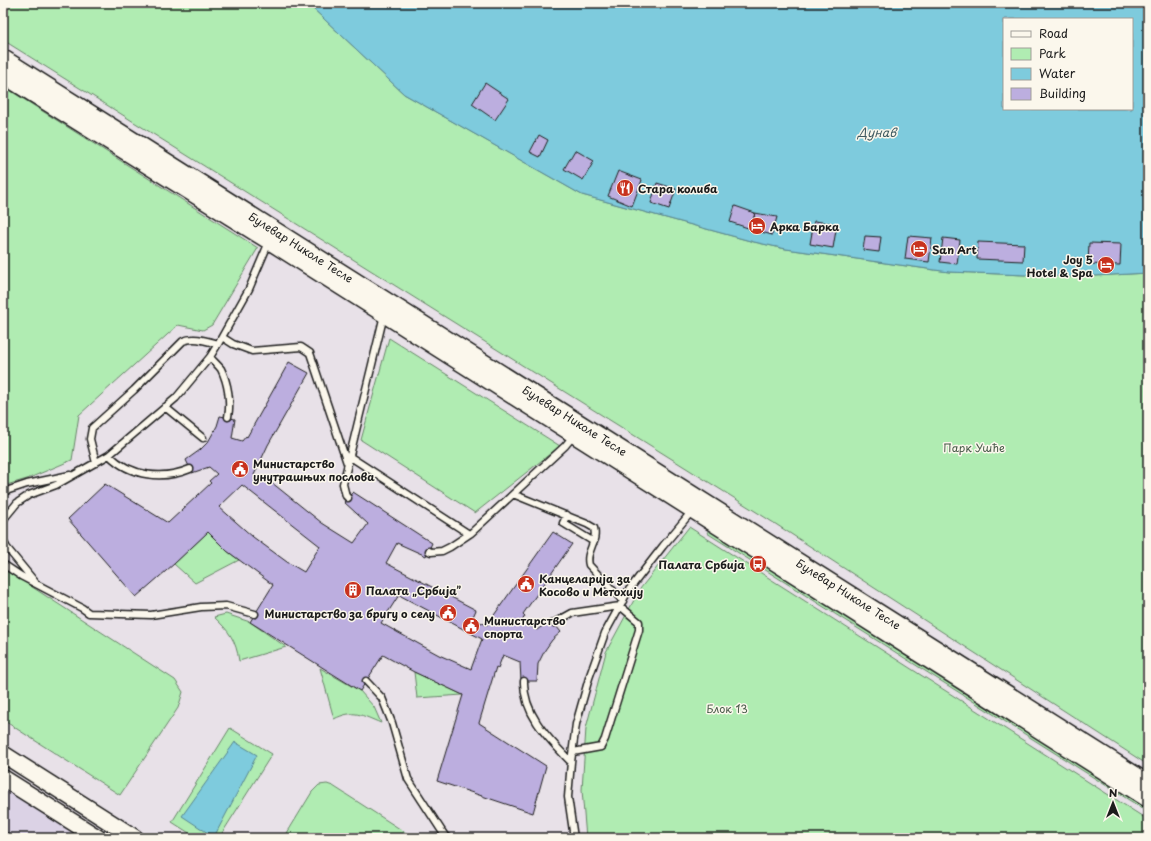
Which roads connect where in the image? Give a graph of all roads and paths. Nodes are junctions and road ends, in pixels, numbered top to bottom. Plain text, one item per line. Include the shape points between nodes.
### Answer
1 (3, 58) edge
2 (3, 75) edge
3 (129, 146) junction
4 (272, 235) junction
5 (388, 309) junction
6 (222, 337) junction
7 (218, 344) junction
8 (210, 357) junction
9 (165, 407) junction
10 (228, 417) dead end
11 (579, 430) junction
12 (204, 438) dead end
13 (109, 455) junction
14 (348, 456) junction
15 (96, 463) junction
16 (347, 463) junction
17 (190, 469) dead end
18 (75, 474) junction
19 (3, 492) edge
20 (513, 494) junction
21 (348, 498) dead end
22 (697, 505) junction
23 (566, 516) junction
24 (3, 520) edge
25 (469, 534) junction
26 (3, 541) edge
27 (594, 542) junction
28 (429, 551) dead end
29 (3, 564) edge
30 (36, 583) junction
31 (621, 604) junction
32 (255, 614) dead end
33 (554, 623) dead end
34 (366, 681) dead end
35 (524, 681) dead end
36 (573, 752) junction
37 (3, 754) edge
38 (571, 762) junction
39 (3, 778) edge
40 (1148, 783) edge
41 (1148, 799) edge
42 (3, 835) edge
43 (8, 838) edge
44 (98, 838) edge
45 (135, 838) edge
46 (448, 838) edge
47 (574, 838) edge

1 - 3 main road, Булевар Николе Тесле
2 - 3 main road, Булевар Николе Тесле
3 - 4 main road, Булевар Николе Тесле
4 - 5 main road, Булевар Николе Тесле
4 - 6 lane via 249,289
5 - 11 main road, Булевар Николе Тесле
5 - 14 lane
6 - 7 lane
6 - 16 lane via 252,351 301,347 310,352
7 - 8 lane
7 - 15 lane via 195,339 183,341 92,428 90,439
8 - 9 lane via 176,398
8 - 10 lane via 220,369 226,384 229,399
9 - 12 lane
9 - 13 lane
11 - 20 lane
11 - 22 main road, Булевар Николе Тесле
13 - 15 lane
13 - 17 lane via 121,465 143,474 165,476
14 - 16 lane
14 - 25 lane
15 - 18 lane
16 - 21 lane via 343,484
18 - 19 lane
18 - 24 lane via 56,485 29,495 17,503
20 - 23 lane
20 - 25 lane
22 - 31 lane via 628,591
22 - 40 main road, Булевар Николе Тесле
22 - 41 main road, Булевар Николе Тесле
23 - 27 lane via 563,523
23 - 27 lane via 594,528
25 - 28 lane via 442,551
26 - 30 lane
27 - 31 lane via 587,559 589,565
29 - 30 lane
30 - 32 lane via 89,613 151,615 226,606
31 - 33 lane via 572,613
31 - 36 lane via 605,633 590,678 576,724
31 - 36 lane via 639,622 639,630 605,738 601,747
34 - 46 lane via 382,698 408,779
35 - 38 lane via 528,705 542,731
36 - 38 lane
37 - 45 main road
38 - 47 lane via 568,797
39 - 44 main road
42 - 43 lane

